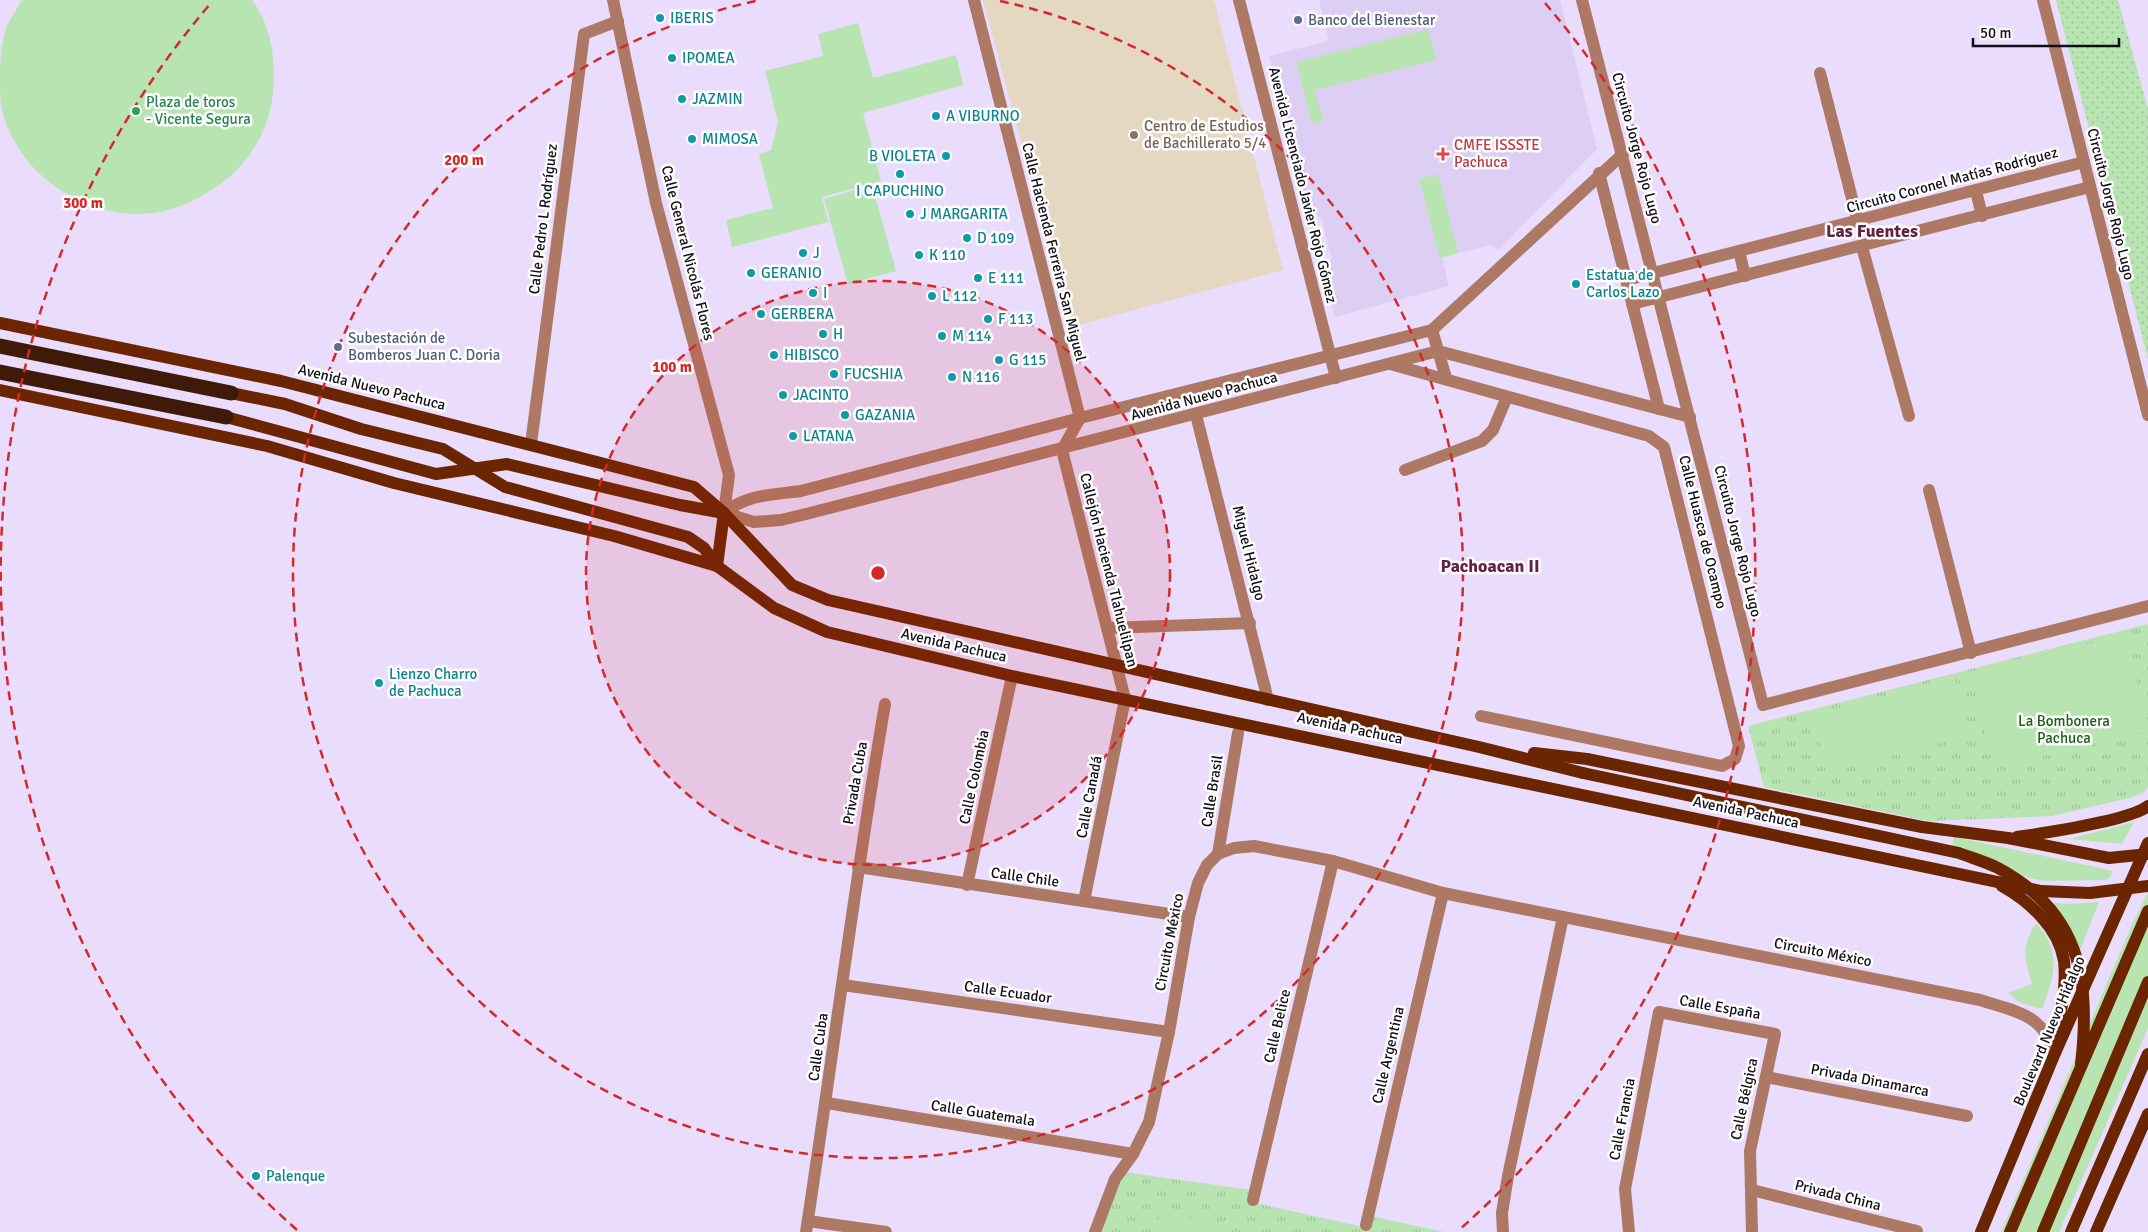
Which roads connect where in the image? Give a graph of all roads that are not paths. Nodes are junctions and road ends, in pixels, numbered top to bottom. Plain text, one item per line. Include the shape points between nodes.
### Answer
1 (613, 0) edge
2 (974, 0) edge
3 (1239, 0) edge
4 (1582, 0) edge
5 (2042, 0) edge
6 (618, 21) junction
7 (1820, 73) dead end
8 (1623, 154) junction
9 (2084, 162) junction
10 (1600, 173) junction
11 (2090, 187) junction
12 (1976, 191) junction
13 (1982, 216) junction
14 (1858, 222) junction
15 (1862, 247) junction
16 (1739, 251) junction
17 (1652, 273) junction
18 (1745, 276) junction
19 (1626, 280) junction
20 (1659, 297) junction
21 (1632, 304) junction
22 (0, 323) edge
23 (1432, 330) junction
24 (0, 346) edge
25 (1438, 351) junction
26 (1330, 355) junction
27 (1389, 364) junction
28 (0, 372) edge
29 (1336, 378) junction
30 (1446, 378) junction
31 (0, 390) edge
32 (231, 393) joint
33 (1507, 397) junction
34 (1659, 409) junction
35 (1196, 415) junction
36 (2148, 415) edge
37 (1909, 416) dead end
38 (226, 417) joint
39 (1690, 417) junction
40 (1080, 418) junction
41 (531, 444) junction
42 (1062, 450) junction
43 (475, 469) junction
44 (1405, 470) dead end
45 (1929, 490) dead end
46 (724, 513) junction
47 (717, 566) junction
48 (2148, 606) edge
49 (1250, 622) junction
50 (1108, 628) junction
51 (1971, 653) junction
52 (1116, 666) junction
53 (1012, 676) junction
54 (1125, 699) junction
55 (1268, 700) junction
56 (885, 704) dead end
57 (1481, 716) dead end
58 (1238, 733) dead end
59 (1479, 747) junction
60 (2148, 806) edge
61 (2008, 838) junction
62 (2148, 843) edge
63 (1218, 854) junction
64 (2146, 855) edge
65 (1333, 860) junction
66 (858, 867) junction
67 (1993, 881) junction
68 (967, 885) junction
69 (2148, 886) edge
70 (2128, 889) junction
71 (1443, 893) junction
72 (1084, 901) junction
73 (2148, 911) edge
74 (1189, 917) junction
75 (1563, 917) junction
76 (2148, 982) edge
77 (842, 984) junction
78 (1659, 1012) joint
79 (1169, 1032) junction
80 (1774, 1034) joint
81 (2055, 1053) junction
82 (2148, 1054) edge
83 (2081, 1064) junction
84 (1766, 1077) junction
85 (827, 1103) junction
86 (2148, 1114) edge
87 (1967, 1116) dead end
88 (1133, 1154) junction
89 (1752, 1190) junction
90 (1253, 1200) dead end
91 (1366, 1225) dead end
92 (807, 1227) edge
93 (1916, 1231) edge
94 (886, 1232) edge
95 (1094, 1232) edge
96 (1503, 1232) edge
97 (1629, 1232) edge
98 (1752, 1232) edge
99 (1980, 1232) edge
100 (2010, 1232) edge
101 (2043, 1232) edge
102 (2071, 1232) edge
103 (2096, 1232) edge

1 - 6 street, Calle General Nicolás Flores
2 - 40 street, Calle Hacienda Ferreira San Miguel
3 - 26 street, Avenida Licenciado Javier Rojo Gómez
4 - 8 street, Circuito Jorge Rojo Lugo
5 - 9 street, Circuito Jorge Rojo Lugo
6 - 41 street, Calle Pedro L Rodríguez via 584,34
6 - 46 street, Calle General Nicolás Flores via 656,203 729,475
7 - 14 street
8 - 10 street, Avenida Nuevo Pachuca
8 - 17 street, Circuito Jorge Rojo Lugo
9 - 11 street, Circuito Jorge Rojo Lugo
9 - 12 street, Circuito Coronel Matías Rodríguez
10 - 19 street
10 - 23 street, Avenida Nuevo Pachuca
11 - 13 street
11 - 36 street, Circuito Jorge Rojo Lugo
12 - 13 street
12 - 14 street, Circuito Coronel Matías Rodríguez
13 - 15 street
14 - 16 street, Circuito Coronel Matías Rodríguez
15 - 18 street
15 - 37 street
16 - 17 street, Circuito Coronel Matías Rodríguez
16 - 18 street
17 - 19 street, Circuito Coronel Matías Rodríguez
17 - 20 street, Circuito Jorge Rojo Lugo
18 - 20 street
19 - 21 street
20 - 21 street
20 - 39 street, Circuito Jorge Rojo Lugo
21 - 34 street
22 - 41 main road, Avenida Nuevo Pachuca via 281,381
23 - 25 street
23 - 26 street, Avenida Nuevo Pachuca
24 - 32 highway
25 - 27 street, Avenida Nuevo Pachuca
25 - 30 street
25 - 34 street, Avenida Nuevo Pachuca
26 - 29 street, Avenida Licenciado Javier Rojo Gómez
26 - 40 street, Avenida Nuevo Pachuca
27 - 29 street, Avenida Nuevo Pachuca
27 - 30 street, Calle Huasca de Ocampo
28 - 38 highway
29 - 35 street, Avenida Nuevo Pachuca
30 - 33 street, Calle Huasca de Ocampo
31 - 47 main road via 268,446 394,483 614,536
32 - 43 main road via 285,404 361,429 443,449
33 - 44 street via 1493,430 1482,441
33 - 57 street, Calle Huasca de Ocampo via 1649,436 1664,447 1739,746 1735,759 1722,766
34 - 39 street, Avenida Nuevo Pachuca
35 - 42 street, Avenida Nuevo Pachuca
35 - 49 street, Miguel Hidalgo
38 - 43 main road via 436,474
39 - 51 street, Circuito Jorge Rojo Lugo via 1763,705
40 - 42 street
40 - 46 street, Avenida Nuevo Pachuca via 801,491 737,502
41 - 46 main road, Avenida Nuevo Pachuca via 694,487
42 - 46 street, Avenida Nuevo Pachuca via 781,520 754,522
42 - 50 street, Callejón Hacienda Tlahuelilpan
43 - 46 main road via 507,464
43 - 47 main road via 505,487 688,537 704,548
45 - 51 street
46 - 47 main road
46 - 52 main road, Avenida Pachuca via 792,585 828,600
47 - 53 main road, Avenida Pachuca via 774,608 827,632
48 - 51 street, Circuito Jorge Rojo Lugo
49 - 50 street
49 - 55 street, Miguel Hidalgo
50 - 52 street, Callejón Hacienda Tlahuelilpan
52 - 54 street, Callejón Hacienda Tlahuelilpan
52 - 55 main road, Avenida Pachuca
53 - 54 main road, Avenida Pachuca
53 - 68 street, Calle Colombia
54 - 67 main road, Avenida Pachuca
54 - 72 street, Calle Canadá
55 - 59 main road, Avenida Pachuca
56 - 66 street, Privada Cuba
58 - 63 street, Calle Brasil
59 - 61 main road via 1587,759 1922,827
59 - 83 main road, bridge via 1584,773 1959,853 1997,868 2026,886 2047,906 2076,953 2086,1002
60 - 61 main road via 2126,815 2047,833
61 - 64 main road via 2111,858
62 - 64 main road, Boulevard Nuevo Hidalgo
63 - 65 street, Circuito México via 1254,846
63 - 74 street, Circuito México via 1207,865 1198,883
64 - 70 main road, Boulevard Nuevo Hidalgo
65 - 71 street, Circuito México
65 - 90 street, Calle Belice
66 - 68 street, Calle Chile
66 - 77 street, Calle Cuba
67 - 70 main road, Avenida Pachuca via 2061,892
67 - 81 main road via 2014,893 2044,919 2064,959
68 - 72 street, Calle Chile
69 - 70 main road
70 - 81 main road, Boulevard Nuevo Hidalgo
71 - 75 street, Circuito México
71 - 91 street, Calle Argentina
72 - 74 street, Calle Chile
73 - 83 main road
74 - 79 street, Circuito México
75 - 81 street, Circuito México via 1980,1000 2030,1016 2046,1032
75 - 96 street via 1508,1176 1502,1214
76 - 101 main road
77 - 79 street, Calle Ecuador
77 - 85 street, Calle Cuba
78 - 80 street, Calle España
78 - 97 street, Calle Francia via 1625,1189
79 - 88 street, Circuito México via 1149,1122
80 - 84 street, Calle Bélgica
81 - 99 main road, Boulevard Nuevo Hidalgo
82 - 102 main road
83 - 100 main road
84 - 87 street, Privada Dinamarca
84 - 89 street, Calle Bélgica via 1750,1151
85 - 88 street, Calle Guatemala
85 - 92 street, Calle Cuba
86 - 103 main road
88 - 95 street, Circuito México via 1115,1179
89 - 93 street, Privada China
89 - 98 street, Calle Bélgica
92 - 94 street

